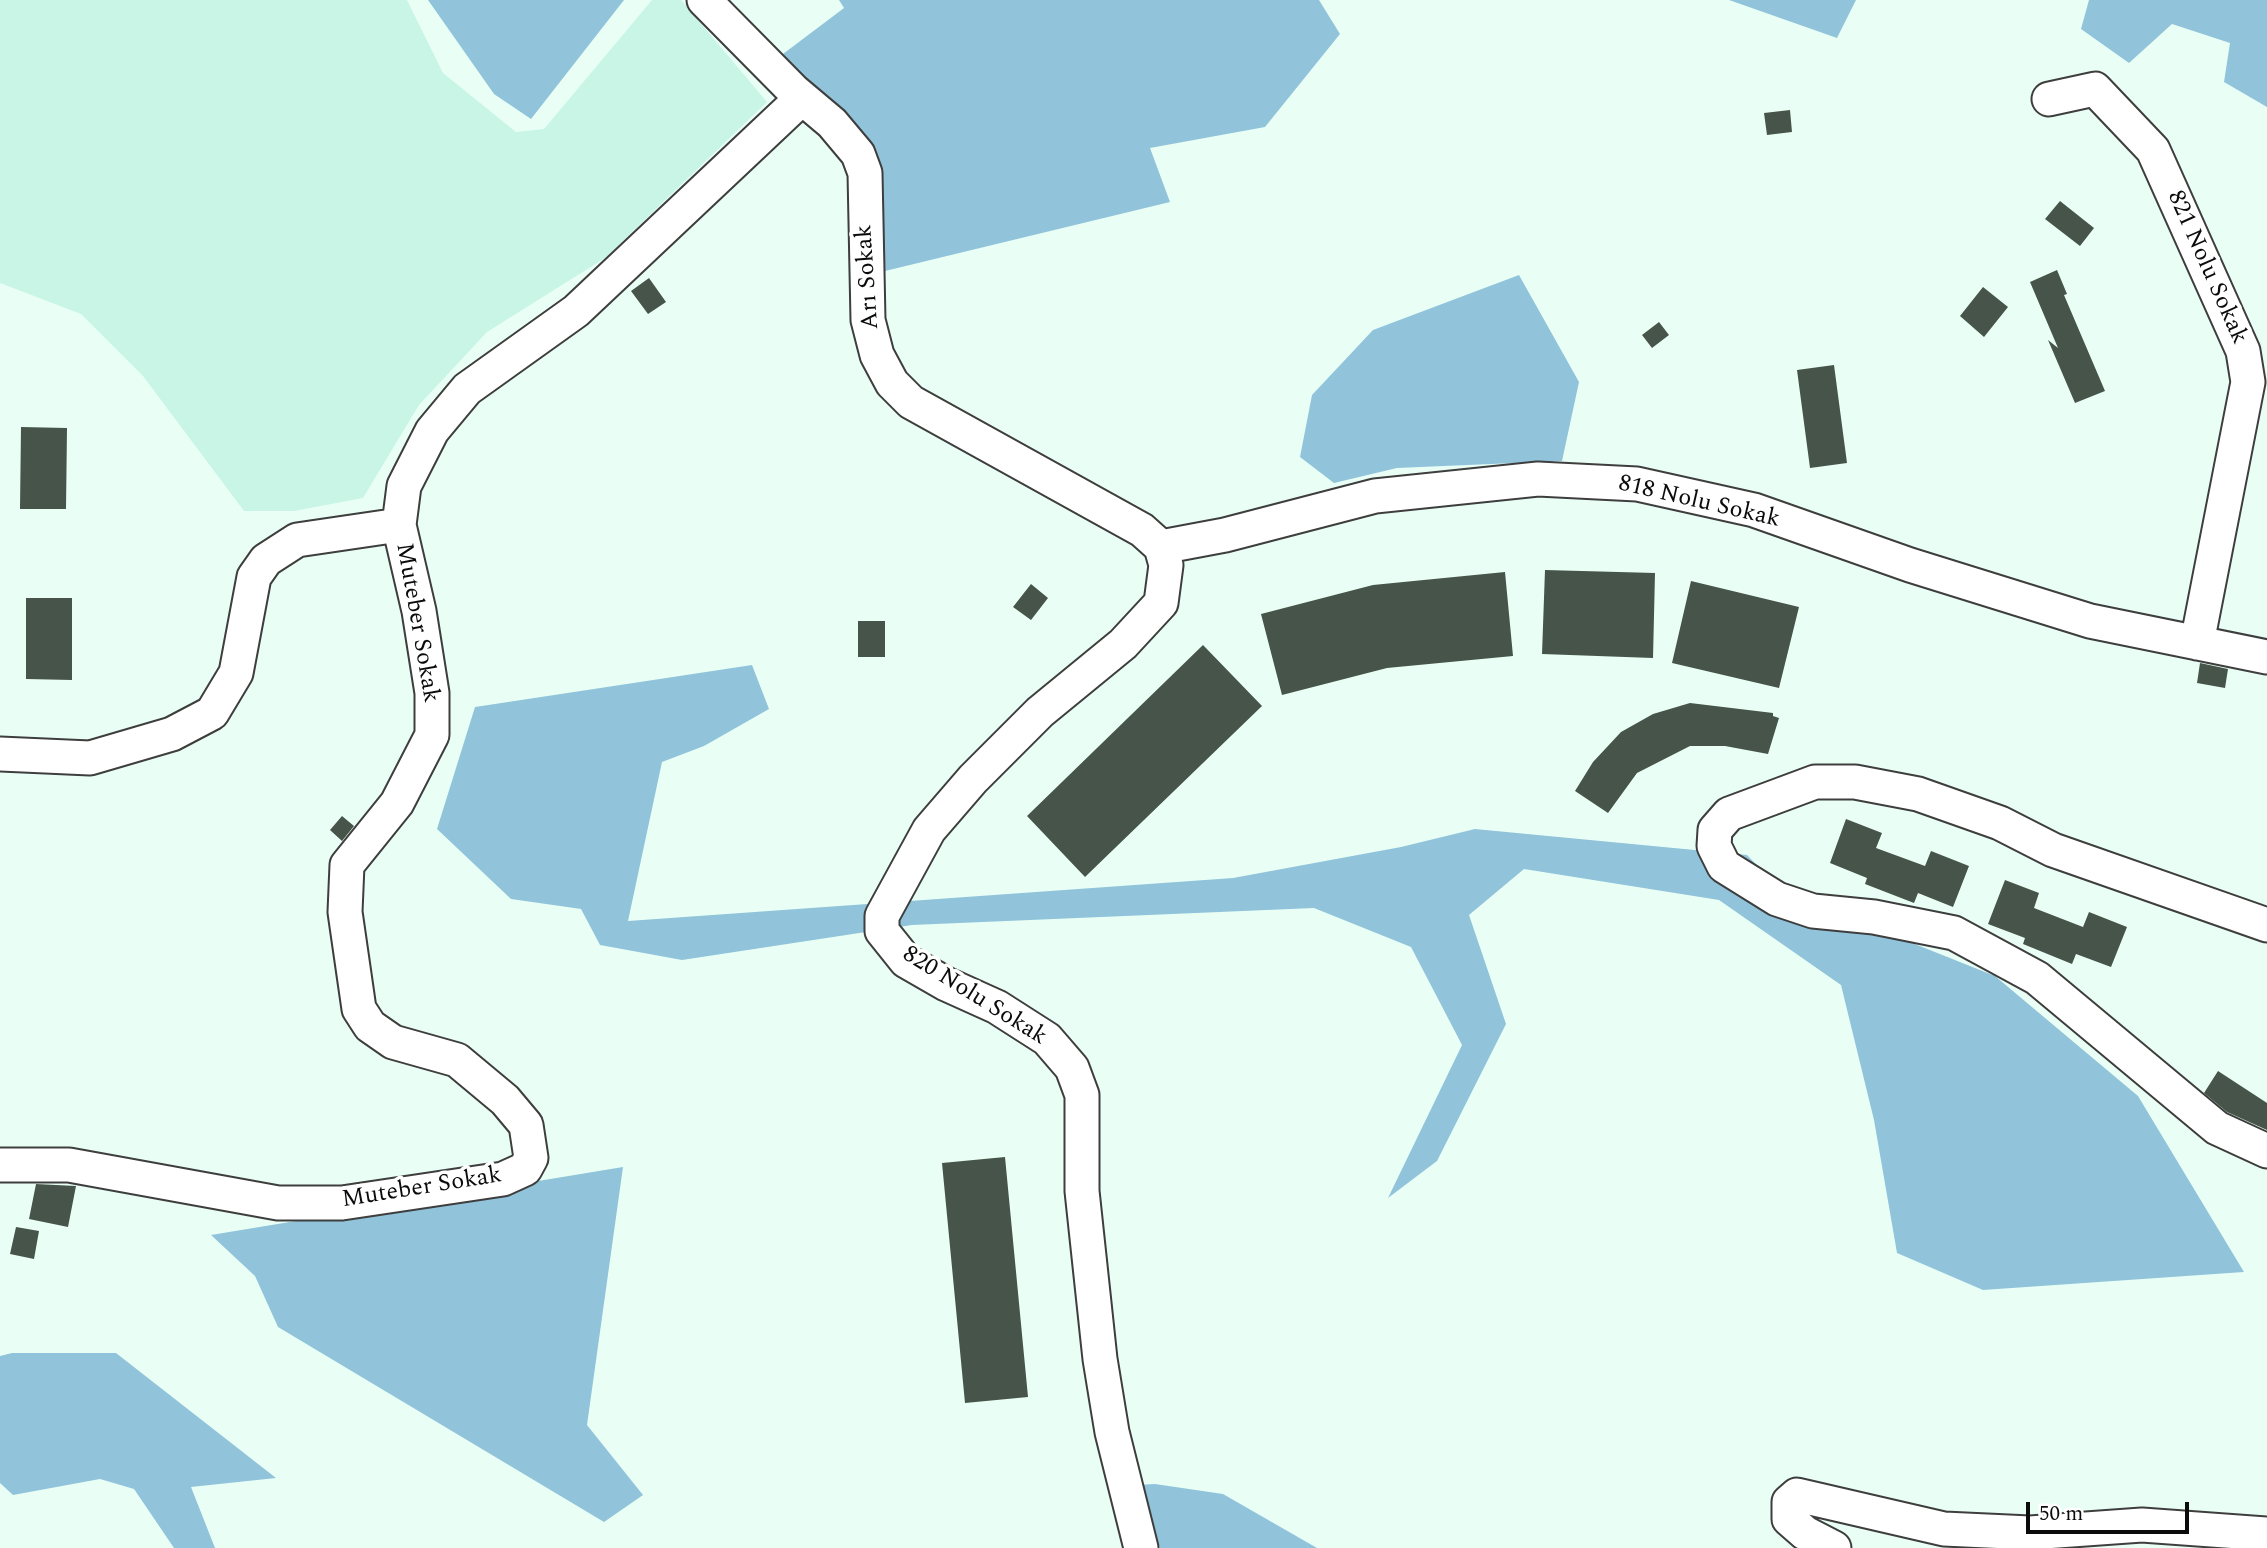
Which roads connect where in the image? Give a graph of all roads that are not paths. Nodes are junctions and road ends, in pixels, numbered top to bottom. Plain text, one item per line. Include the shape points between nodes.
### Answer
1 (704, 0) edge
2 (802, 98) junction
3 (2049, 99) dead end
4 (399, 525) junction
5 (1161, 547) junction
6 (2197, 643) junction
7 (2267, 657) edge
8 (0, 754) edge
9 (2267, 925) edge
10 (2267, 1151) edge
11 (0, 1165) edge
12 (2267, 1534) edge
13 (1141, 1548) edge
14 (1834, 1548) edge

1 - 2 street, Arı Sokak
2 - 4 street, Muteber Sokak via 576,311 467,389 432,431 404,486
2 - 5 street, Arı Sokak via 832,123 858,154 865,173 868,320 877,355 892,383 911,402 1142,530
3 - 6 street, 821 Nolu Sokak via 2095,89 2153,150 2243,351 2248,382
4 - 8 street via 298,540 266,560 254,577 236,673 212,713 172,734 90,758
4 - 11 street, Muteber Sokak via 432,693 432,735 397,803 347,865 345,912 359,1009 370,1026 393,1042 457,1060 505,1100 526,1125 531,1158 525,1169 503,1180 355,1201 278,1203 69,1165
5 - 6 street, 818 Nolu Sokak via 1375,496 1538,478 1637,484 1754,510 2090,621
5 - 13 street, 820 Nolu Sokak via 1166,565 1161,603 1123,644 1040,712 972,779 929,830 882,916 882,931 906,961 1007,1013 1047,1039 1072,1068 1082,1095 1082,1191 1100,1359 1112,1432
6 - 7 street, 818 Nolu Sokak
9 - 10 street via 2053,850 2000,823 1930,798 1854,782 1815,782 1729,814 1715,830 1714,846 1724,866 1777,899 1813,911 1954,933 2036,978 2217,1128
12 - 14 street via 2143,1525 2030,1532 1944,1529 1797,1495 1789,1502 1789,1518 1805,1533

